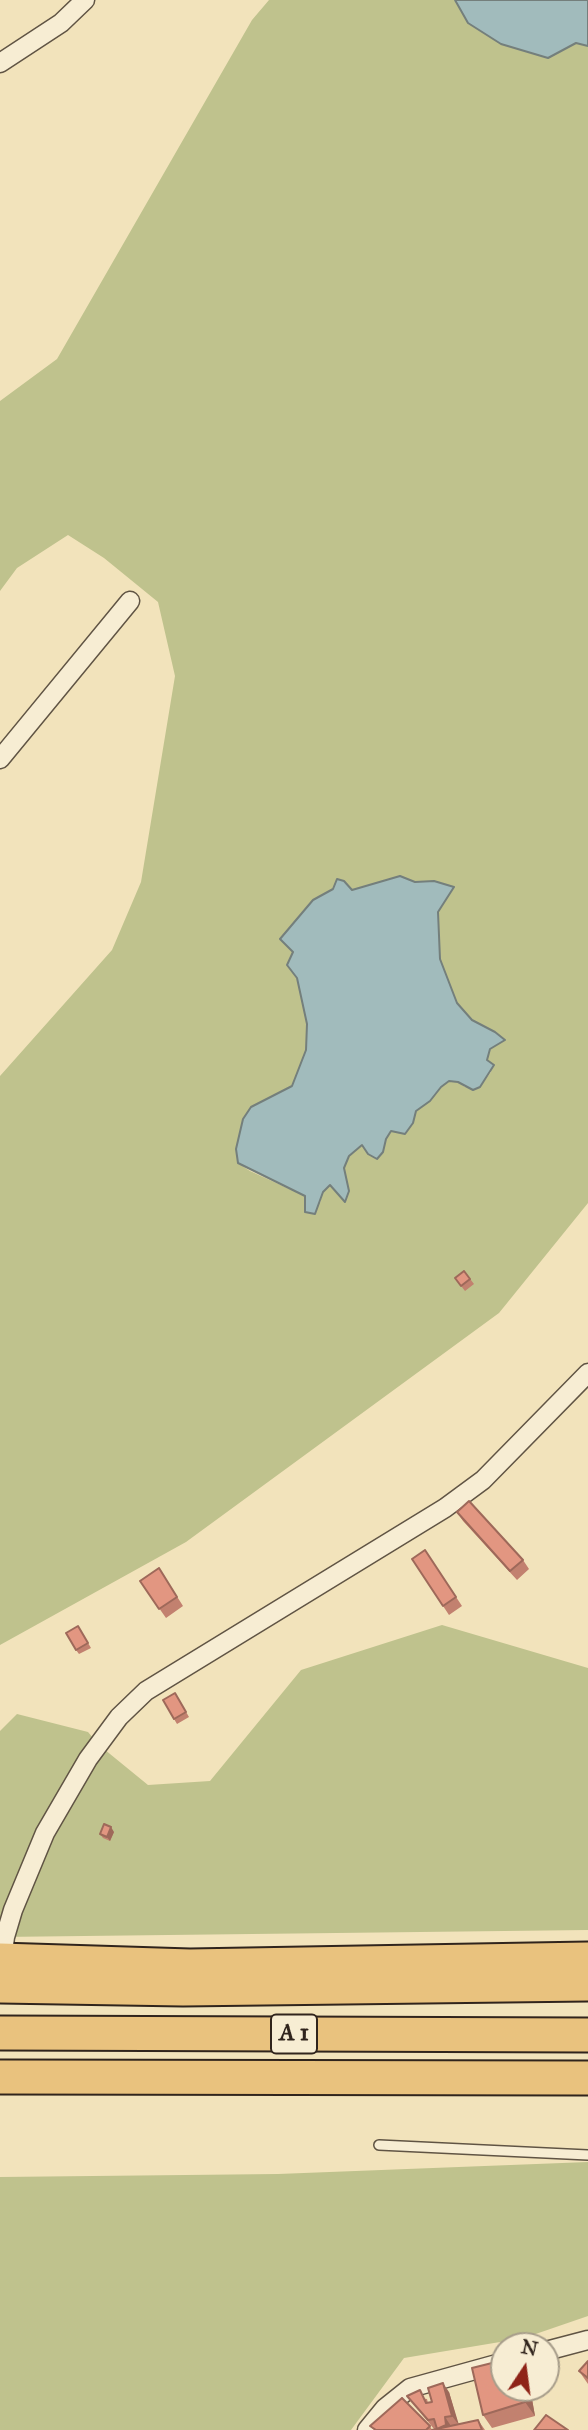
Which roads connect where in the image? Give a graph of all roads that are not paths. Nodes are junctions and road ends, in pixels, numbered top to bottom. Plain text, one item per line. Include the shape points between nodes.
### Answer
1 (85, 0) edge
2 (0, 63) edge
3 (130, 601) dead end
4 (0, 760) edge
5 (588, 1373) edge
6 (588, 1959) edge
7 (1, 1969) edge
8 (588, 1984) edge
9 (0, 2033) edge
10 (588, 2035) edge
11 (0, 2077) edge
12 (588, 2078) edge
13 (379, 2145) dead end
14 (588, 2155) edge
15 (588, 2340) edge
16 (560, 2347) edge
17 (490, 2366) edge
18 (367, 2430) edge

1 - 2 street via 61,23
3 - 4 street
5 - 7 street via 483,1480 445,1508 146,1691 119,1717 88,1759 46,1833 13,1910
6 - 7 highway
7 - 8 highway via 183,1989
9 - 10 highway, A 1
11 - 12 highway, A 1
13 - 14 lane
15 - 16 street
17 - 18 street via 410,2388

